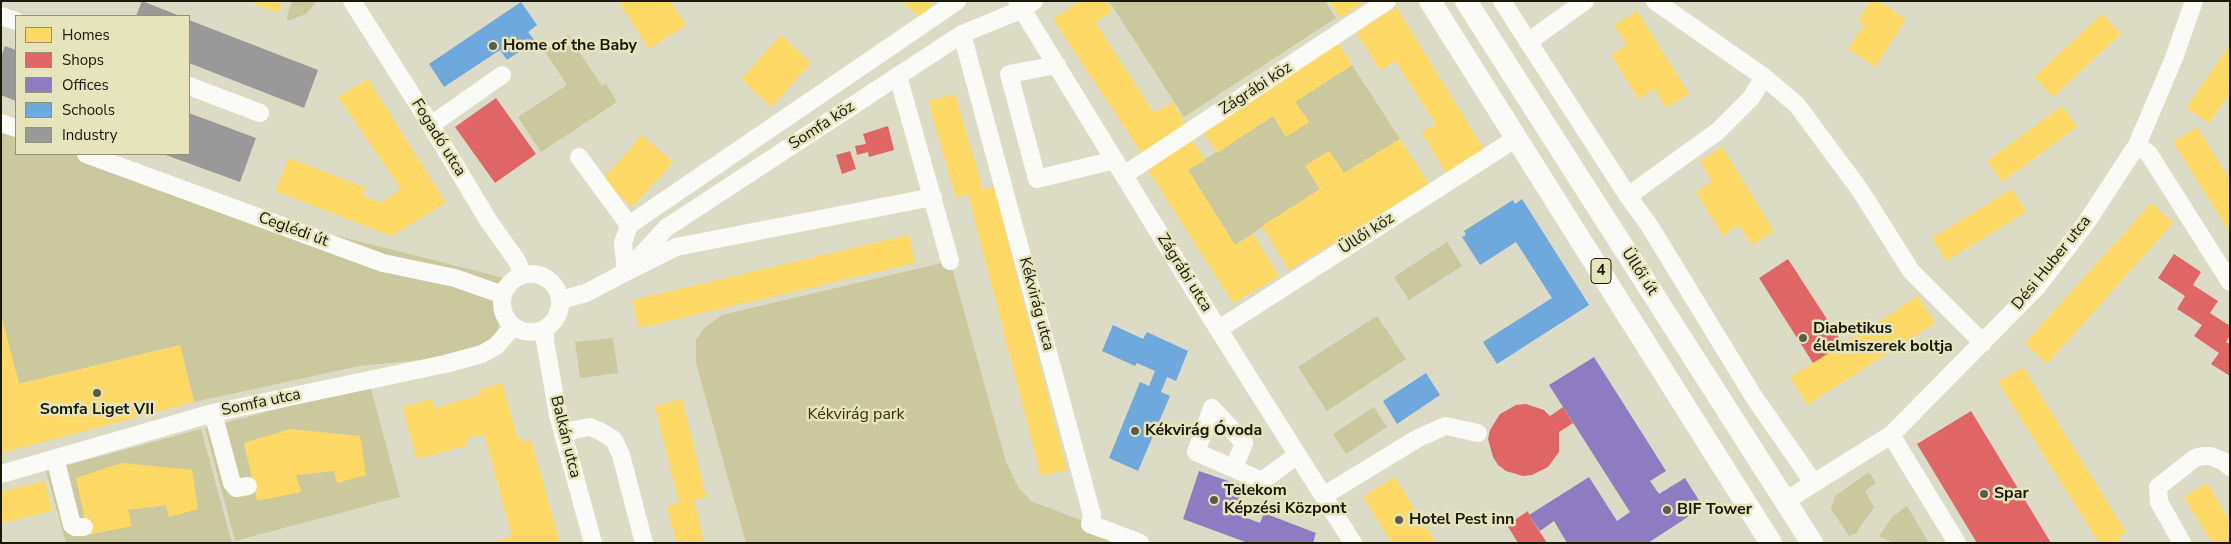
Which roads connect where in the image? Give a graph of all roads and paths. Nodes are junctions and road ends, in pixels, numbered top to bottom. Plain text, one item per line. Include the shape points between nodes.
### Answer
1 (352, 1) edge
2 (957, 1) edge
3 (1387, 1) edge
4 (1430, 1) edge
5 (1466, 1) edge
6 (1502, 1) edge
7 (1585, 1) edge
8 (1655, 1) edge
9 (2194, 1) edge
10 (1025, 4) edge
11 (1, 16) edge
12 (15, 21) edge
13 (962, 34) junction
14 (1528, 42) junction
15 (1057, 65) junction
16 (502, 75) dead end
17 (898, 76) junction
18 (1764, 77) junction
19 (190, 86) edge
20 (260, 113) dead end
21 (1, 123) edge
22 (431, 125) junction
23 (15, 128) edge
24 (1515, 139) junction
25 (2137, 146) junction
26 (89, 155) edge
27 (580, 157) dead end
28 (1115, 160) junction
29 (1124, 175) junction
30 (1628, 196) junction
31 (933, 197) junction
32 (629, 224) junction
33 (950, 261) dead end
34 (626, 272) junction
35 (523, 275) junction
36 (2230, 282) edge
37 (503, 295) junction
38 (561, 300) junction
39 (513, 327) junction
40 (1219, 329) junction
41 (545, 330) junction
42 (1983, 343) junction
43 (213, 413) junction
44 (1478, 433) dead end
45 (563, 435) junction
46 (1891, 435) junction
47 (1298, 455) junction
48 (55, 458) junction
49 (2230, 467) edge
50 (1234, 468) dead end
51 (1, 474) edge
52 (1813, 482) junction
53 (248, 486) dead end
54 (1323, 496) junction
55 (1785, 501) junction
56 (84, 527) dead end
57 (593, 543) edge
58 (644, 543) edge
59 (1140, 543) edge
60 (1353, 543) edge
61 (1771, 543) edge
62 (1812, 543) edge
63 (1957, 543) edge
64 (2182, 543) edge

1 - 22 street, Fogadó utca
2 - 32 street, Somfa köz
3 - 29 street, Zágrábi köz
4 - 24 main road, Üllői út / 4
5 - 55 main road, Üllői út / 4
6 - 14 street, Üllői út
7 - 14 street
8 - 18 street
9 - 25 street, Dési Huber utca
10 - 13 street, Somfa köz
10 - 15 street, Zágrábi utca
11 - 12 street
13 - 17 street, Somfa köz
13 - 59 street, Kékvirág utca via 1092,514 1090,524
14 - 30 street, Üllői út
15 - 28 street, Zágrábi utca
15 - 28 street via 1009,74 1037,179
16 - 22 street
17 - 31 street
17 - 34 street, Somfa köz via 666,228
18 - 30 street via 1751,98 1718,131
18 - 42 street via 1811,122 1860,190 1911,271
19 - 20 street
21 - 23 street
22 - 35 street, Fogadó utca
24 - 40 street, Üllői köz
24 - 61 main road, Üllői út / 4
25 - 36 street via 2149,154
25 - 42 street, Dési Huber utca via 2105,196 2037,287
26 - 37 street, Ceglédi út via 383,263 455,278
27 - 32 street
28 - 29 street, Zágrábi utca
29 - 40 street, Zágrábi utca
30 - 52 street, Üllői út via 1754,397
31 - 33 street
31 - 34 street via 676,247
32 - 34 street via 623,243
34 - 38 street, Somfa köz via 586,293
35 - 37 street via 512,281
35 - 38 street via 537,274 546,278 553,283
37 - 39 street via 503,312
38 - 41 street via 558,317
39 - 41 street via 529,333
39 - 43 street, Somfa utca via 496,346 482,354
40 - 47 street, Zágrábi utca
41 - 45 street, Balkán utca
42 - 46 street, Dési Huber utca
43 - 48 street, Somfa utca
43 - 53 street via 232,483 236,488
44 - 54 street via 1446,426 1420,437
45 - 57 street, Balkán utca
45 - 58 street via 590,427 614,440 621,455
46 - 52 street, Dési Huber utca
46 - 63 street
47 - 50 street via 1262,481
47 - 54 street, Zágrábi utca
48 - 51 street, Somfa utca
48 - 56 street via 72,525
49 - 64 street via 2210,456 2195,458 2158,487 2159,502
52 - 55 street, Dési Huber utca
54 - 60 street, Zágrábi utca
55 - 62 main road, Üllői út / 4

